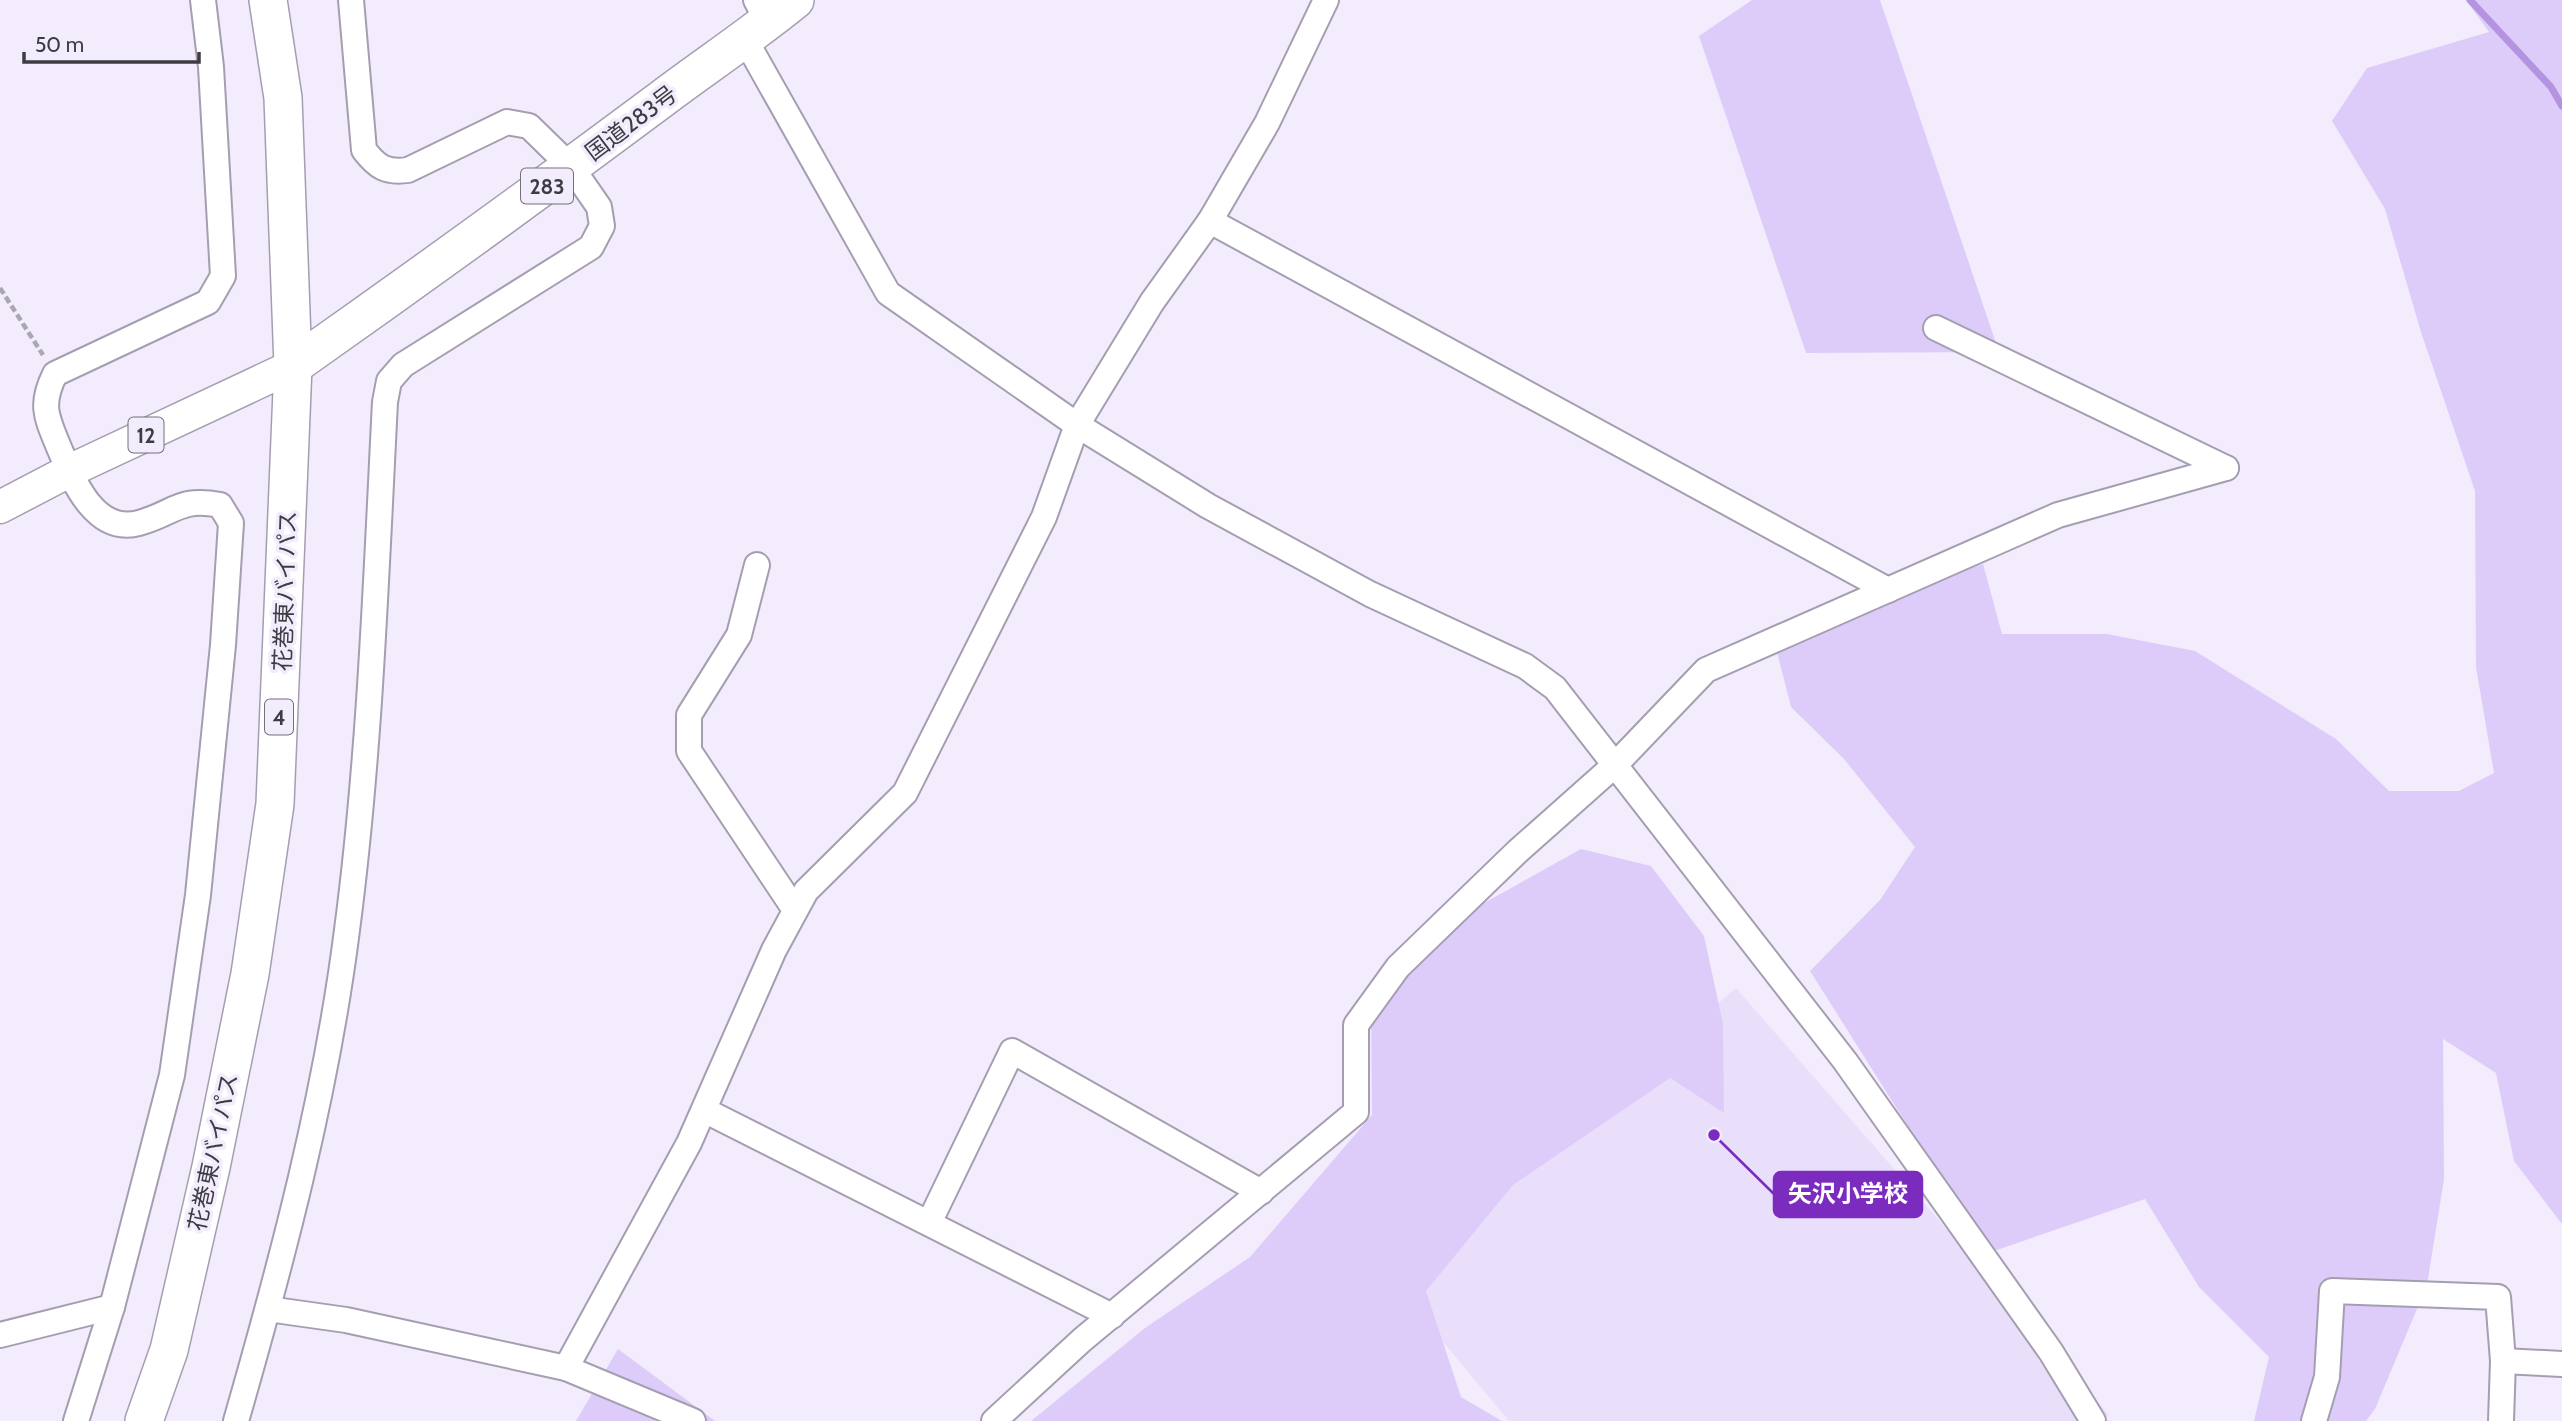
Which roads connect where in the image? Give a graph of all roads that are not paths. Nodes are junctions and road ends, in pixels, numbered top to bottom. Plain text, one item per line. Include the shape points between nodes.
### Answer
1 (203, 0) edge
2 (268, 0) edge
3 (351, 0) edge
4 (1326, 0) edge
5 (766, 16) edge
6 (572, 168) junction
7 (1210, 220) junction
8 (1936, 328) dead end
9 (293, 366) junction
10 (1077, 425) junction
11 (69, 471) junction
12 (0, 507) edge
13 (757, 565) dead end
14 (1888, 590) junction
15 (1616, 764) junction
16 (795, 910) junction
17 (704, 1110) junction
18 (1261, 1192) junction
19 (929, 1223) junction
20 (112, 1307) junction
21 (268, 1309) junction
22 (1112, 1316) junction
23 (0, 1335) edge
24 (2503, 1361) junction
25 (2562, 1364) edge
26 (566, 1368) junction
27 (76, 1421) edge
28 (144, 1421) edge
29 (236, 1421) edge
30 (693, 1421) edge
31 (994, 1421) edge
32 (2093, 1421) edge
33 (2314, 1421) edge
34 (2501, 1421) edge

1 - 11 street via 223,276 208,302 55,374 44,401
2 - 9 highway, 花巻東バイパス / 4 via 283,98
3 - 6 street via 364,150 376,165 391,172 408,170 507,122 528,126
4 - 7 street via 1266,123
5 - 6 highway, 国道283号 / 283
5 - 10 street via 888,293
6 - 9 highway, 国道283号 / 283
6 - 21 street via 599,207 602,226 591,247 403,365 389,381 361,797 347,932 315,1110
7 - 10 street via 1152,302
7 - 14 street
8 - 14 street via 2226,468 2058,515
9 - 11 main road, 12
9 - 28 highway, 花巻東バイパス / 4 via 275,804 250,974 211,1167 169,1350
10 - 15 street via 1208,506 1370,594 1525,666 1556,688
10 - 16 street via 1044,517 905,793 806,891
11 - 12 main road, 12
11 - 20 street via 89,506 112,522 136,524 195,500 220,505 231,523 198,895 172,1075
13 - 16 street via 740,635 689,715 689,751
14 - 15 street via 1706,670
15 - 18 street via 1398,967 1356,1025 1356,1112
15 - 32 street via 1845,1061 2051,1352
16 - 17 street
17 - 19 street
17 - 26 street
18 - 19 street via 1012,1051
18 - 22 street
19 - 22 street
20 - 23 street
20 - 27 street
21 - 26 street via 346,1320
21 - 29 street
22 - 31 street
24 - 25 street
24 - 33 street via 2498,1297 2332,1291 2327,1377
24 - 34 street
26 - 30 street

